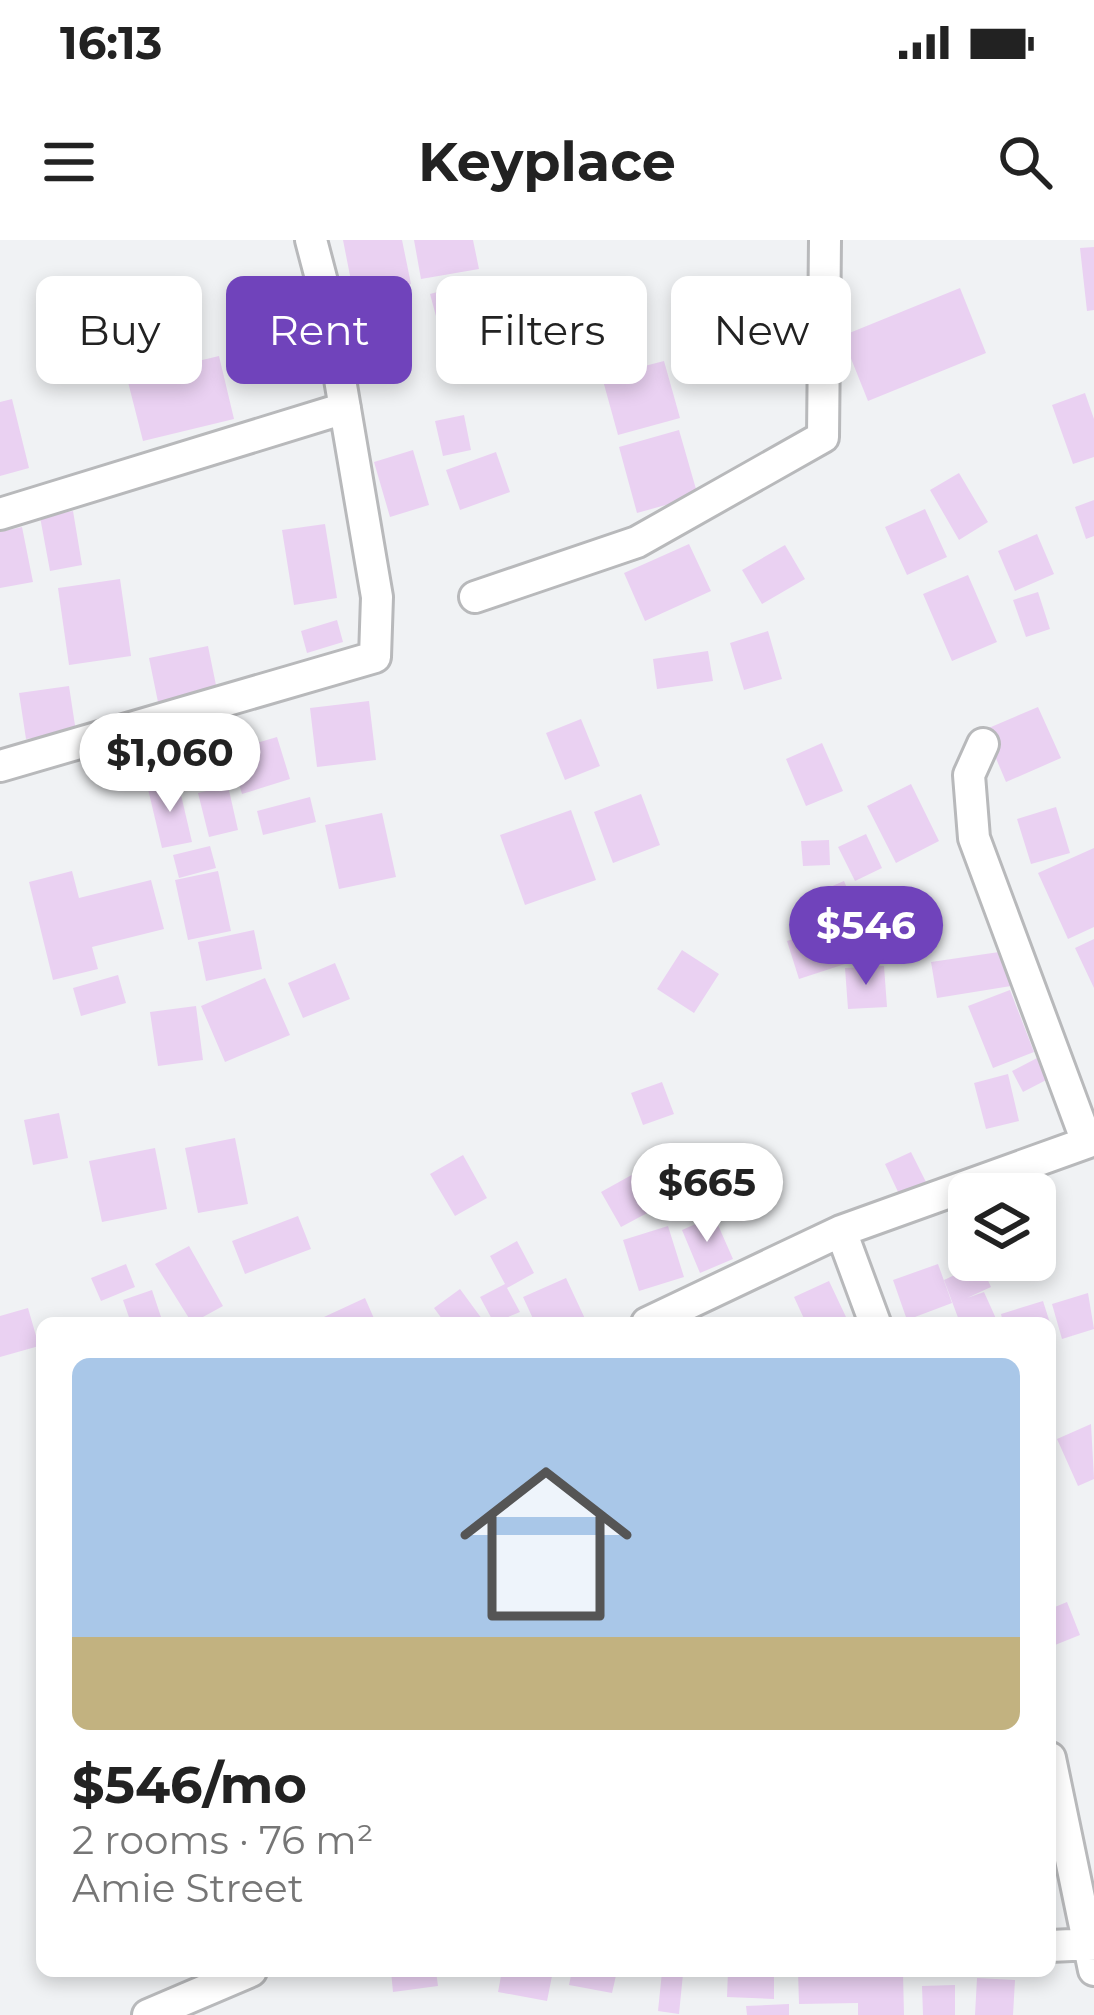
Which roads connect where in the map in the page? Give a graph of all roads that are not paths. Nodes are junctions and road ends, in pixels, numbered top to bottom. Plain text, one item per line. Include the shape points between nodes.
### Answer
1 (311, 240) edge
2 (825, 240) edge
3 (345, 408) junction
4 (0, 514) edge
5 (475, 597) dead end
6 (983, 744) dead end
7 (0, 766) edge
8 (1091, 1141) edge
9 (841, 1231) junction
10 (660, 1317) edge
11 (873, 1317) edge
12 (1056, 1786) edge
13 (1056, 1947) edge
14 (1092, 1953) edge
15 (237, 1977) edge
16 (148, 2015) edge

1 - 3 street
2 - 5 street via 823,437 637,542
3 - 4 street
3 - 7 street via 376,597 375,657
6 - 8 street via 969,775 974,838
8 - 9 street
9 - 10 street
9 - 11 street
12 - 14 street
13 - 14 street
15 - 16 street

